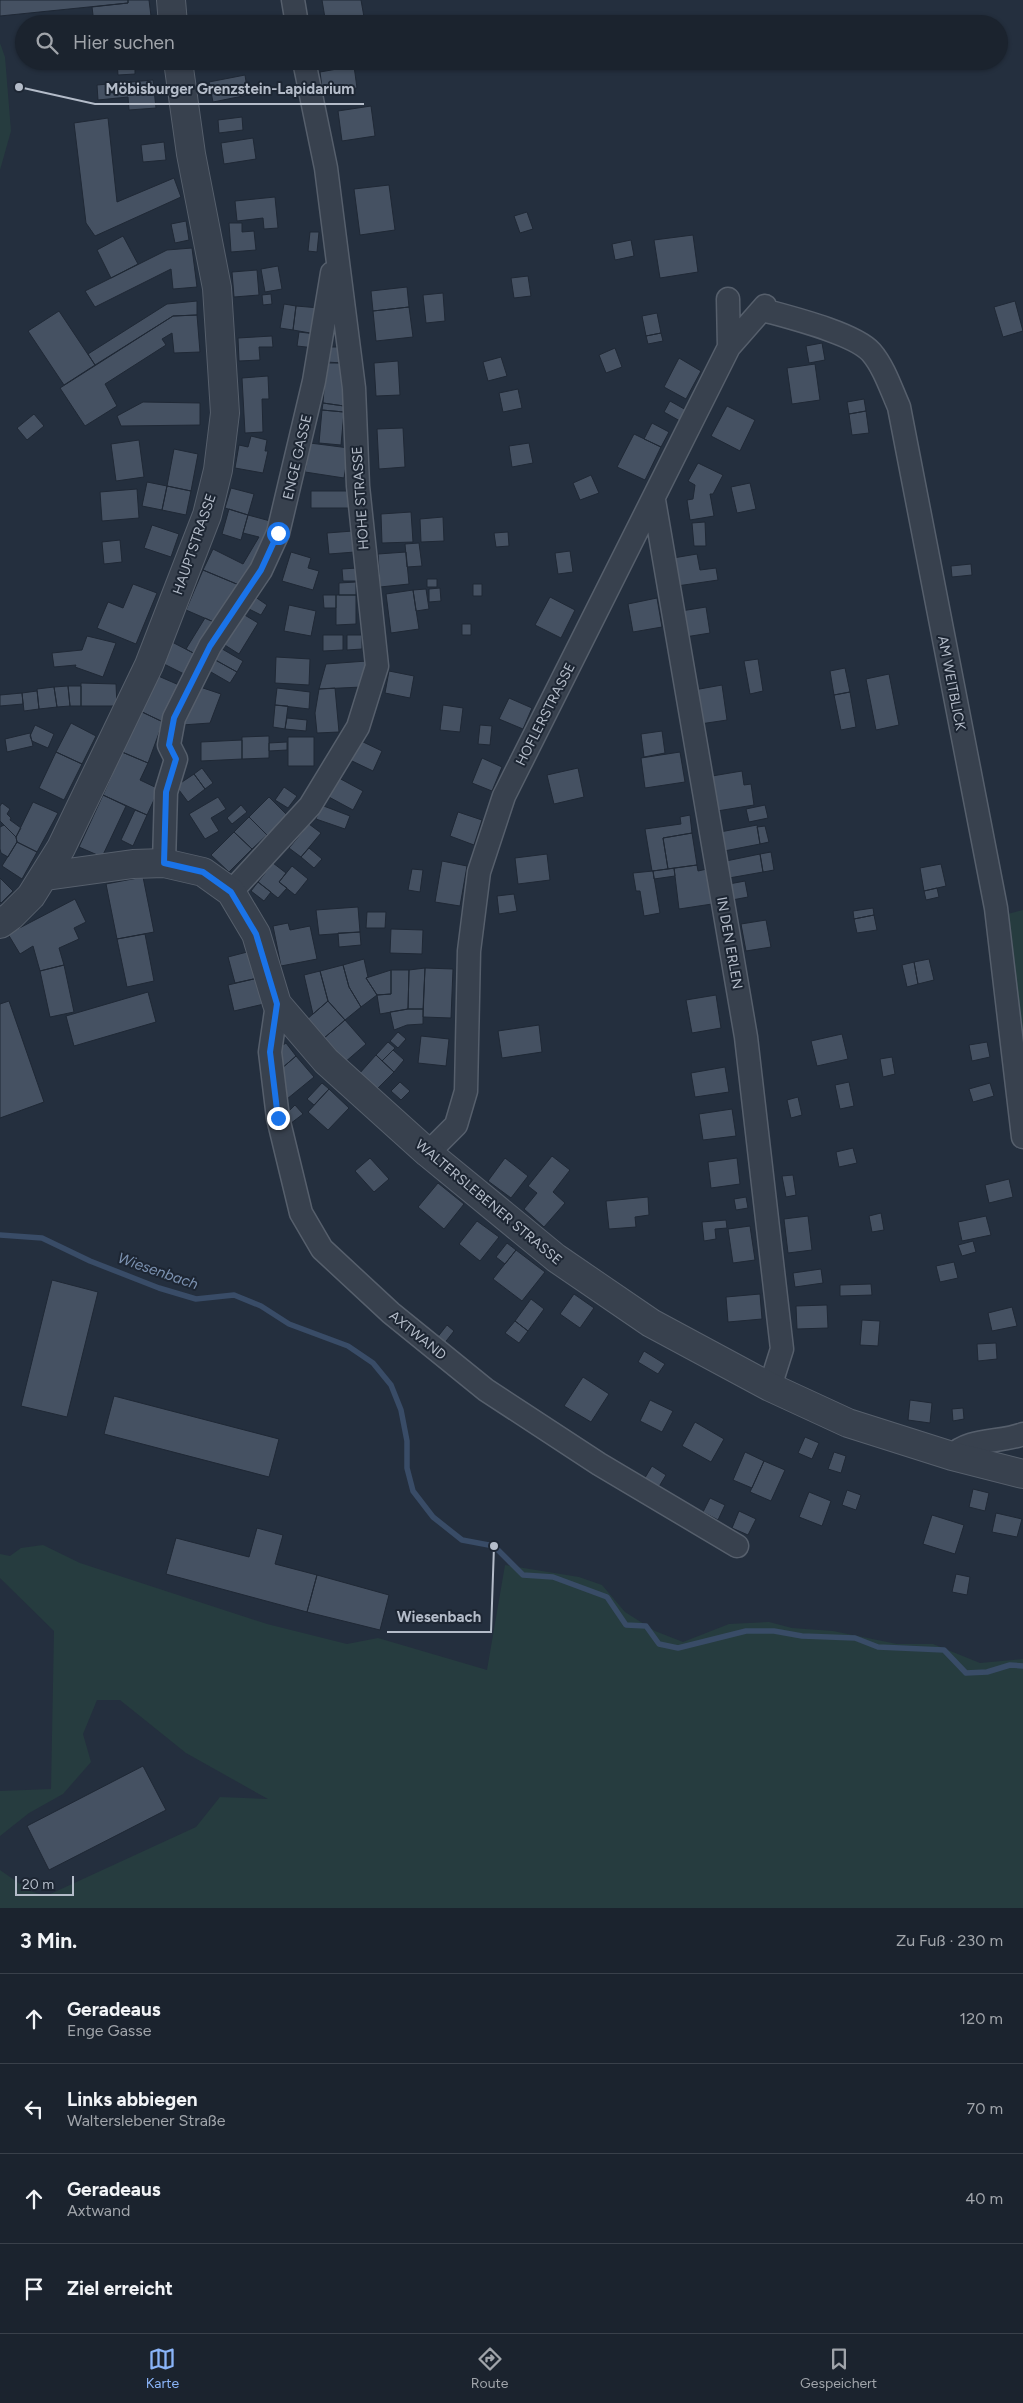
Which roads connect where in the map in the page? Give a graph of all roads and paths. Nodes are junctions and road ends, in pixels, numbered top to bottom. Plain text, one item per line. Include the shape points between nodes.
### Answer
1 (171, 0) edge
2 (292, 0) edge
3 (173, 15) edge
4 (295, 15) edge
5 (179, 70) edge
6 (306, 70) edge
7 (337, 262) junction
8 (728, 299) dead end
9 (764, 308) joint
10 (730, 346) junction
11 (654, 500) junction
12 (164, 863) junction
13 (46, 876) junction
14 (231, 892) junction
15 (0, 924) edge
16 (277, 1004) junction
17 (1023, 1137) edge
18 (428, 1152) junction
19 (770, 1387) junction
20 (1023, 1434) edge
21 (952, 1456) junction
22 (1023, 1474) edge
23 (737, 1546) dead end

1 - 3 street
2 - 4 street
5 - 13 street, HAUPTSTRASSE via 191,154 217,288 225,413 218,470 207,515 149,665
6 - 7 street, HOHE STRASSE via 326,168
7 - 12 street, ENGE GASSE via 330,278 314,381 278,533 261,570 210,646 174,718 169,745 176,759 166,792
7 - 14 street, HOHE STRASSE via 354,388 358,486 377,666 358,726 310,806
8 - 10 street
9 - 10 street, HOFLERSTRASSE
9 - 17 street, AM WEITBLICK via 858,341 879,364 899,407 996,908
10 - 11 street, HOFLERSTRASSE
11 - 18 street, HOFLERSTRASSE via 504,796 479,872 466,1031 466,1091 456,1125
11 - 19 street, IN DEN ERLEN via 746,1037 782,1349
12 - 13 street, WALTERSLEBENER STRASSE
12 - 14 street, WALTERSLEBENER STRASSE via 203,872
13 - 15 street, HAUPTSTRASSE via 31,896
14 - 16 street, WALTERSLEBENER STRASSE via 256,934
16 - 18 street, WALTERSLEBENER STRASSE via 326,1061
16 - 23 street, AXTWAND via 270,1052 278,1118 302,1213 322,1249 391,1313 486,1390 599,1464
18 - 19 street, WALTERSLEBENER STRASSE via 556,1258 651,1323
19 - 21 street, WALTERSLEBENER STRASSE via 848,1423
20 - 21 street via 959,1448
21 - 22 street, WALTERSLEBENER STRASSE

